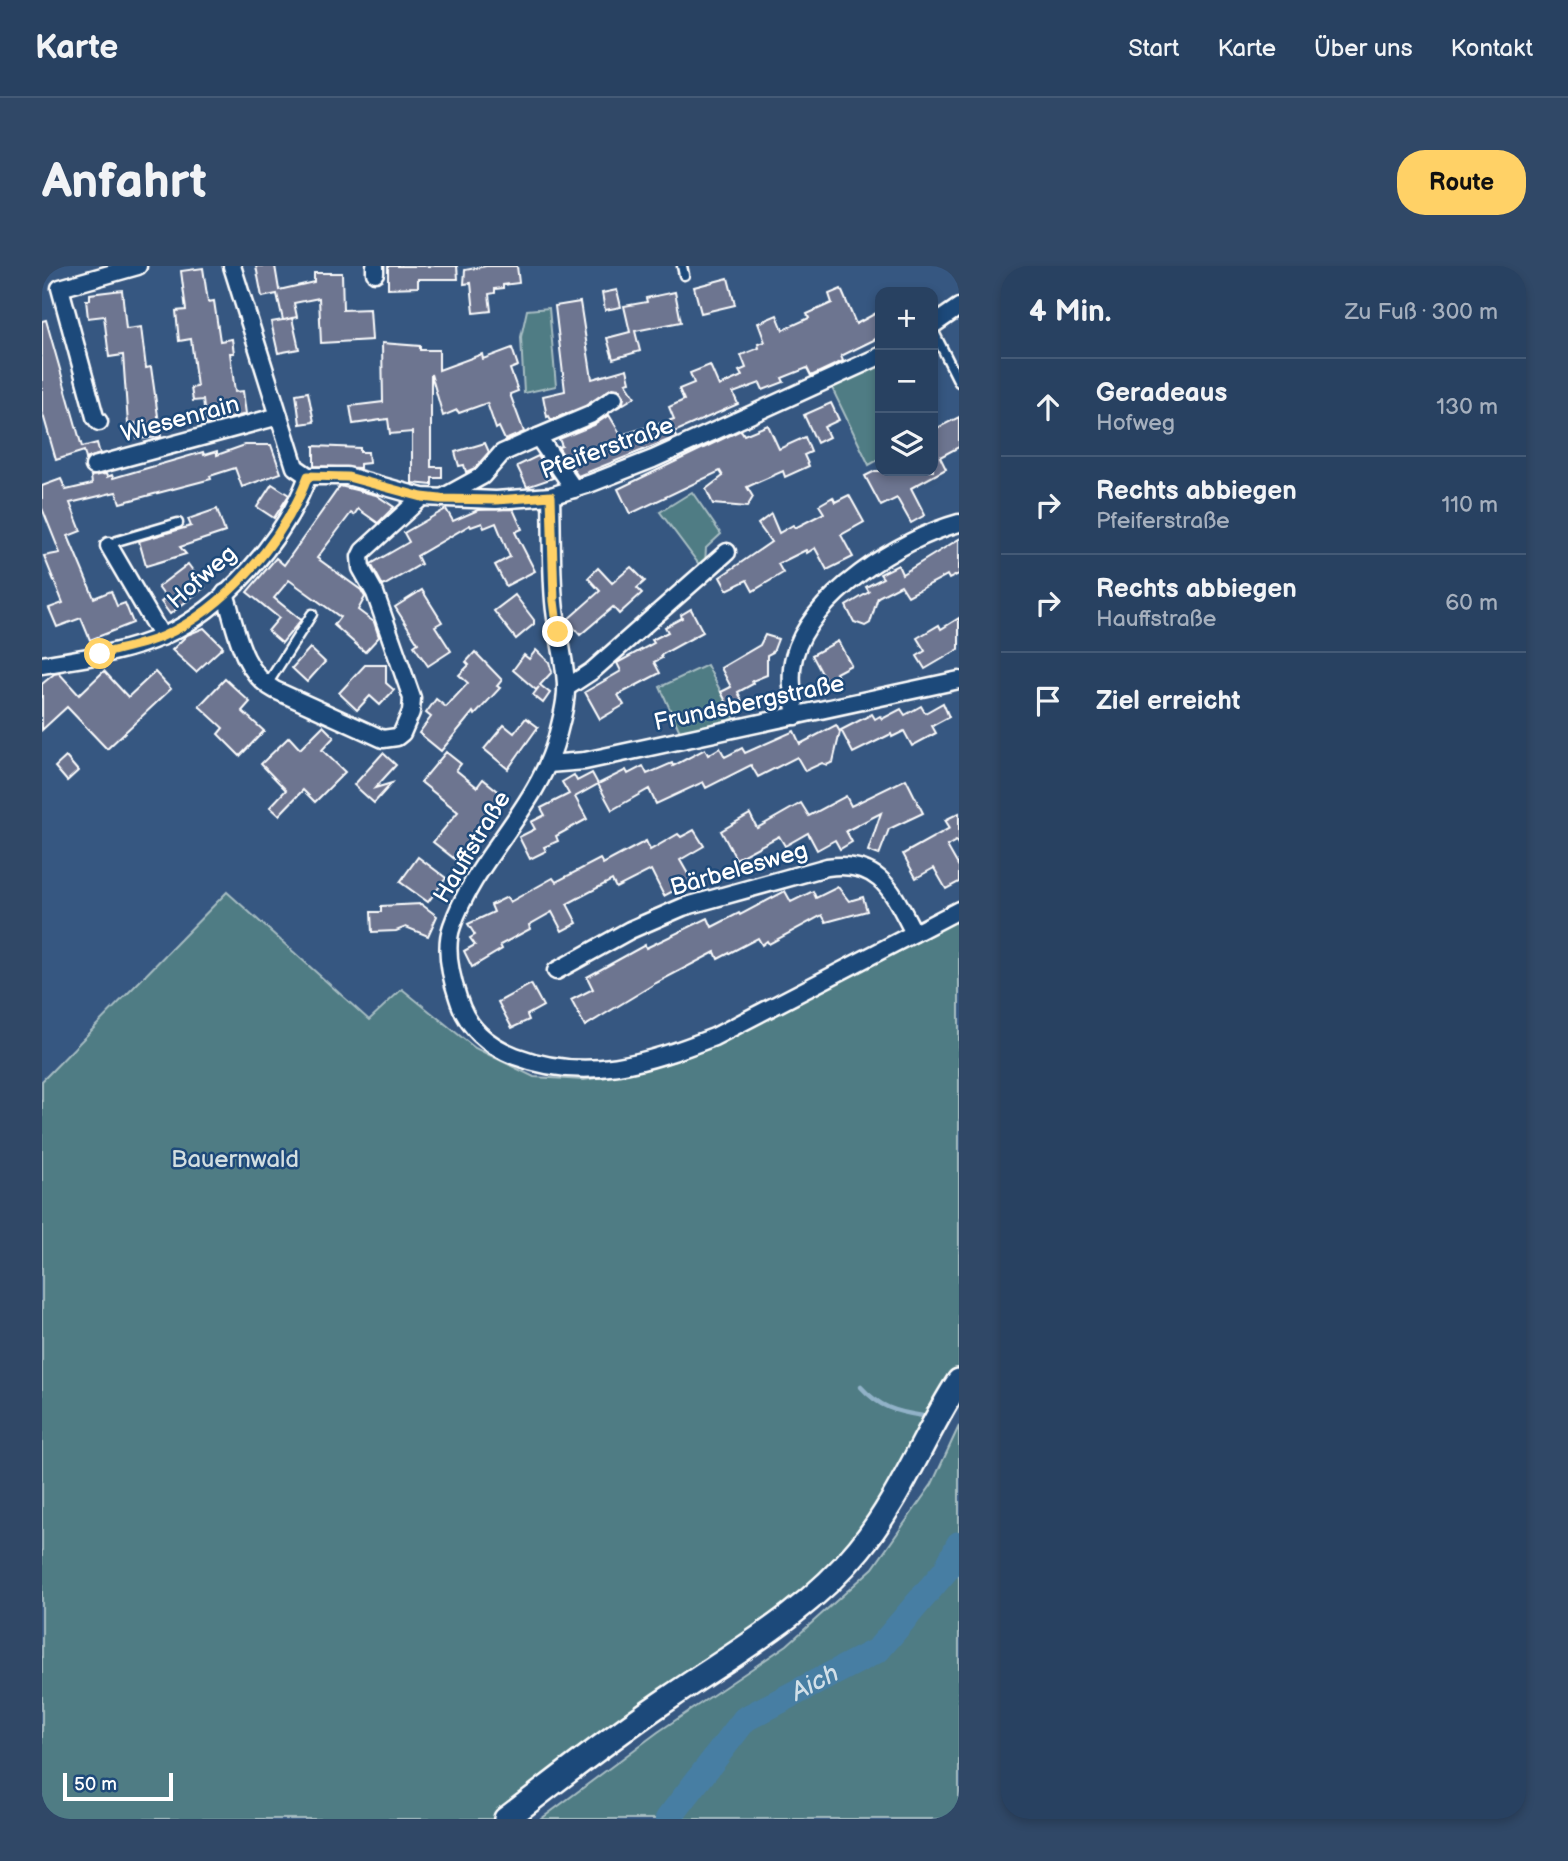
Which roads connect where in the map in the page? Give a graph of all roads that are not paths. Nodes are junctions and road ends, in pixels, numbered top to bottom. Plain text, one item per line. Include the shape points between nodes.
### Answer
1 (138, 266) edge
2 (232, 266) edge
3 (959, 307) edge
4 (938, 323) edge
5 (938, 338) edge
6 (875, 358) edge
7 (959, 382) edge
8 (614, 398) dead end
9 (279, 416) junction
10 (99, 422) dead end
11 (538, 438) junction
12 (94, 466) dead end
13 (308, 476) junction
14 (574, 489) junction
15 (551, 496) junction
16 (422, 497) junction
17 (440, 499) junction
18 (178, 523) dead end
19 (959, 523) edge
20 (109, 546) joint
21 (727, 552) dead end
22 (225, 593) junction
23 (313, 614) dead end
24 (162, 637) junction
25 (42, 665) edge
26 (959, 680) edge
27 (267, 686) junction
28 (566, 688) junction
29 (796, 716) junction
30 (548, 764) junction
31 (959, 910) edge
32 (914, 933) junction
33 (556, 971) dead end
34 (959, 1381) edge
35 (506, 1819) edge

1 - 10 street via 60,288
2 - 9 street
3 - 4 street
5 - 7 lane
6 - 14 street, Pfeiferstraße
8 - 11 street via 590,415
9 - 12 street, Wiesenrain
9 - 13 street via 292,462
11 - 14 street
11 - 17 street via 502,453 482,476
13 - 16 street, Pfeiferstraße via 348,477
13 - 22 street, Hofweg via 270,547
14 - 15 street, Pfeiferstraße
15 - 17 street, Pfeiferstraße
15 - 28 street, Hauffstraße via 554,601
16 - 17 street, Pfeiferstraße
16 - 27 street via 363,551 359,563 375,593 411,691 411,712 402,733 383,739
18 - 20 lane
19 - 29 street via 879,561 817,613 806,627 793,661
20 - 24 street
21 - 28 street via 592,671
22 - 24 street, Hofweg
22 - 27 street via 245,656
23 - 27 lane
24 - 25 street, Hofweg
26 - 29 street, Frundsbergstraße
28 - 30 street, Hauffstraße
29 - 30 street, Frundsbergstraße via 585,761
30 - 32 street, Hauffstraße via 469,891 452,927 449,946 460,1004 481,1038 501,1050 560,1069 634,1064 714,1037
31 - 32 street, Hauffstraße
32 - 33 street, Bärbelesweg via 891,890 863,868 846,864 683,907 629,930
34 - 35 main road via 897,1497 832,1579 789,1619 619,1733

